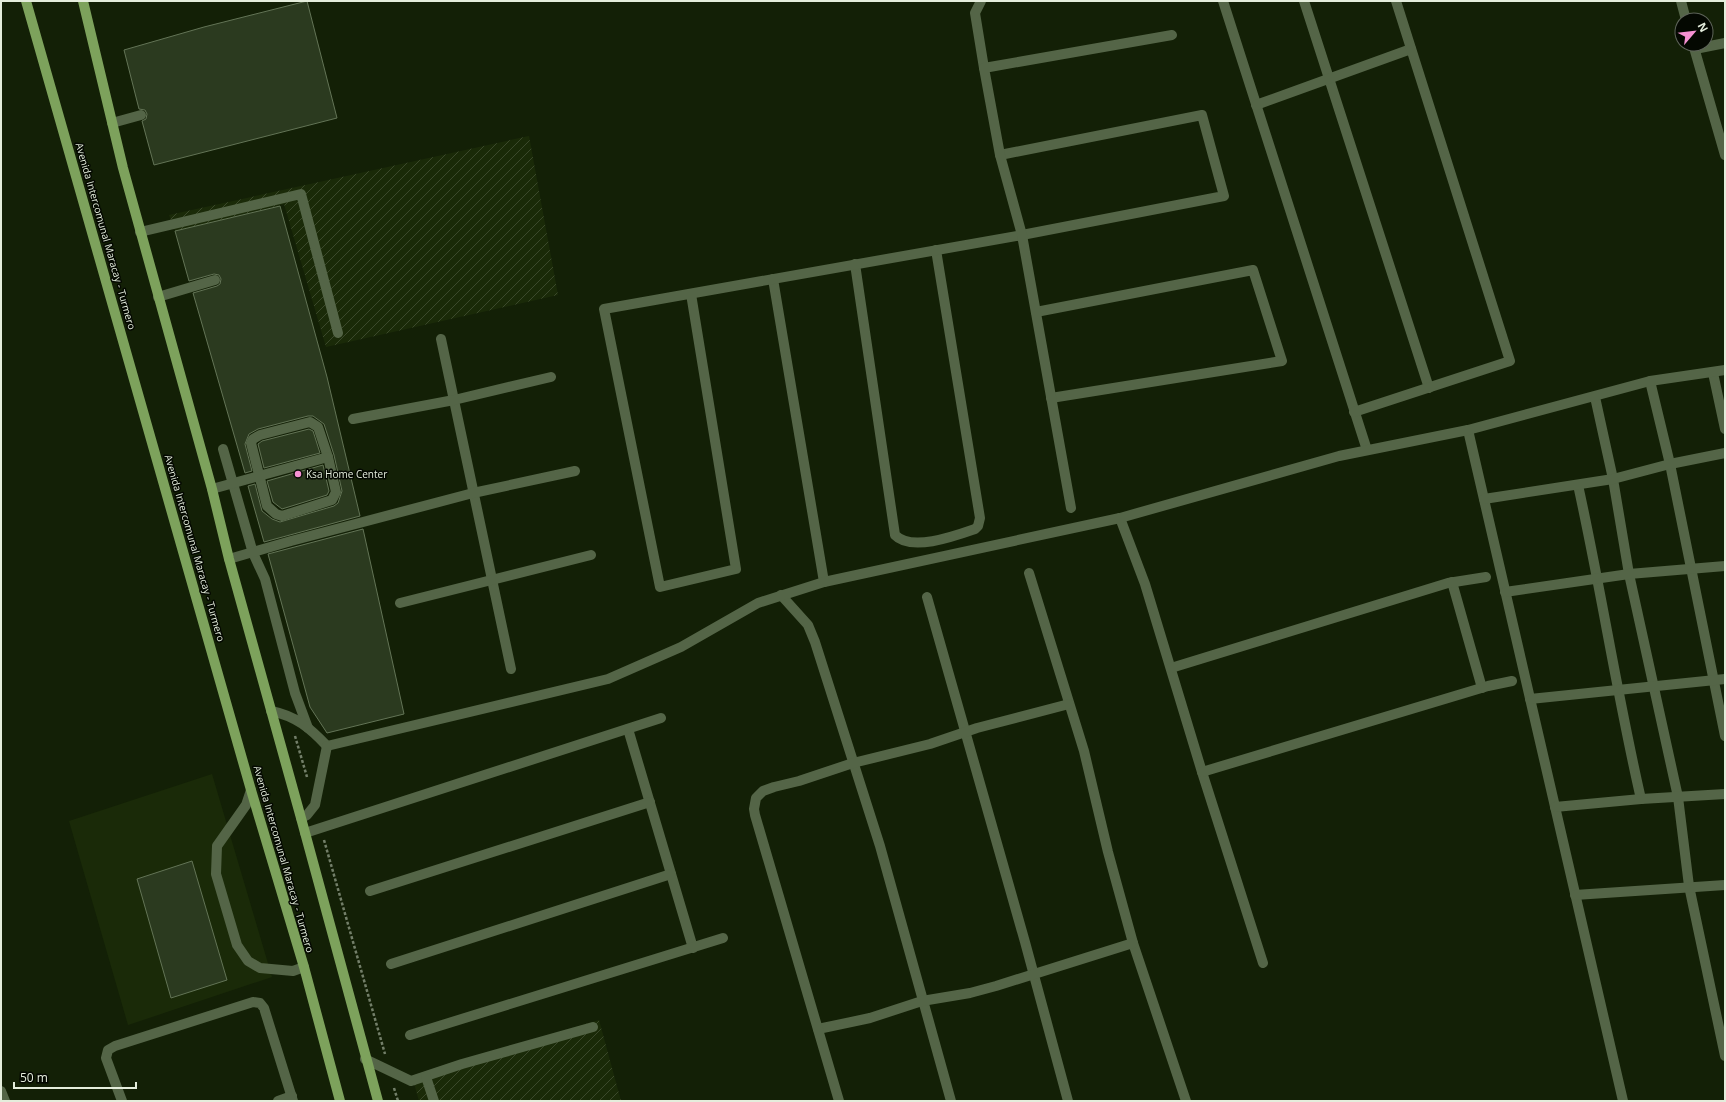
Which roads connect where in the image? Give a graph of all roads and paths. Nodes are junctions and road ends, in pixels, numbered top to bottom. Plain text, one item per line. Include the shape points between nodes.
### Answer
1 (26, 1) edge
2 (83, 1) edge
3 (981, 1) edge
4 (1223, 1) edge
5 (1304, 1) edge
6 (1396, 1) edge
7 (1681, 1) edge
8 (1684, 12) edge
9 (1172, 36) dead end
10 (1725, 43) edge
11 (1714, 44) edge
12 (1412, 49) junction
13 (1695, 52) edge
14 (984, 68) junction
15 (1329, 79) junction
16 (1256, 105) junction
17 (141, 115) dead end
18 (112, 123) junction
19 (1000, 155) junction
20 (1725, 155) edge
21 (140, 232) junction
22 (1022, 234) junction
23 (936, 250) junction
24 (855, 264) junction
25 (773, 279) junction
26 (215, 280) dead end
27 (691, 294) junction
28 (158, 297) junction
29 (1036, 312) junction
30 (338, 334) dead end
31 (441, 339) dead end
32 (1725, 370) edge
33 (1714, 373) junction
34 (551, 377) dead end
35 (1650, 381) junction
36 (1429, 388) junction
37 (1595, 396) junction
38 (1051, 398) junction
39 (454, 400) junction
40 (1354, 412) junction
41 (354, 419) dead end
42 (1725, 429) edge
43 (1468, 430) junction
44 (223, 449) dead end
45 (1367, 450) junction
46 (1725, 453) edge
47 (328, 457) junction
48 (1670, 464) junction
49 (575, 471) dead end
50 (259, 477) junction
51 (1613, 479) junction
52 (234, 484) junction
53 (1578, 485) junction
54 (212, 489) junction
55 (474, 493) junction
56 (1484, 499) junction
57 (1071, 508) dead end
58 (1120, 518) junction
59 (253, 553) junction
60 (591, 555) dead end
61 (229, 559) junction
62 (1725, 566) edge
63 (1691, 568) junction
64 (1029, 573) dead end
65 (1629, 574) junction
66 (1486, 577) dead end
67 (1596, 579) junction
68 (492, 580) junction
69 (824, 582) junction
70 (1452, 582) junction
71 (1505, 592) junction
72 (780, 595) junction
73 (927, 597) dead end
74 (400, 603) dead end
75 (1171, 668) junction
76 (511, 669) dead end
77 (1714, 679) junction
78 (1725, 679) edge
79 (1512, 681) dead end
80 (1655, 686) junction
81 (1482, 688) junction
82 (1619, 690) junction
83 (1530, 699) junction
84 (1069, 704) junction
85 (271, 711) junction
86 (661, 718) dead end
87 (308, 728) junction
88 (628, 729) junction
89 (965, 732) junction
90 (1725, 736) edge
91 (327, 746) junction
92 (853, 764) junction
93 (1202, 772) junction
94 (251, 790) junction
95 (1725, 794) edge
96 (1678, 797) junction
97 (1641, 799) junction
98 (650, 802) junction
99 (1555, 807) junction
100 (301, 818) junction
101 (305, 833) junction
102 (671, 874) junction
103 (1725, 885) edge
104 (1689, 886) junction
105 (370, 891) dead end
106 (1575, 895) junction
107 (723, 938) dead end
108 (1133, 943) junction
109 (692, 948) junction
110 (1263, 963) dead end
111 (391, 964) dead end
112 (304, 967) junction
113 (1034, 973) junction
114 (922, 1001) junction
115 (593, 1027) dead end
116 (818, 1029) junction
117 (410, 1035) dead end
118 (1725, 1056) edge
119 (365, 1059) junction
120 (426, 1077) junction
121 (1, 1091) edge
122 (292, 1098) edge
123 (5, 1101) edge
124 (122, 1101) edge
125 (278, 1101) edge
126 (340, 1101) edge
127 (378, 1101) edge
128 (434, 1101) edge
129 (839, 1101) edge
130 (951, 1101) edge
131 (1068, 1101) edge
132 (1186, 1101) edge
133 (1623, 1101) edge

1 - 94 main road, Avenida Intercomunal Maracay - Turmero
2 - 18 main road
3 - 14 street via 975,13
4 - 16 street
5 - 15 street
6 - 12 street
7 - 8 street
9 - 14 street
10 - 11 street
12 - 15 street
12 - 36 street via 1510,361
13 - 20 street
14 - 19 street
15 - 16 street
15 - 36 street
16 - 40 street
17 - 18 street
18 - 21 main road
19 - 22 street
19 - 22 street via 1202,115 1224,196
21 - 28 main road
21 - 30 street via 300,194
22 - 23 street
22 - 29 street
23 - 24 street
23 - 24 street via 980,518 975,529 923,542 907,542 895,535
24 - 25 street
25 - 27 street
25 - 69 street
26 - 28 street
27 - 27 street via 604,309 660,587 736,569
28 - 54 main road
29 - 38 street
29 - 38 street via 1253,270 1282,361
31 - 39 street
32 - 33 street
33 - 35 street
33 - 42 street
34 - 39 street
35 - 37 street
35 - 48 street
36 - 40 street
37 - 43 street
37 - 51 street
38 - 57 street
39 - 41 street
39 - 55 street
40 - 45 street
43 - 45 street
43 - 56 street
44 - 52 street
45 - 58 street
46 - 48 street
47 - 50 street
47 - 50 street via 318,427 310,422 260,435 251,443
47 - 50 street via 336,492 332,500 282,516 267,506
48 - 51 street
48 - 63 street
49 - 55 street
50 - 52 street
51 - 53 street
51 - 65 street
52 - 54 street
52 - 59 street
53 - 56 street
53 - 67 street
54 - 61 main road
55 - 59 street
55 - 68 street
56 - 71 street
58 - 69 street
58 - 75 street via 1146,584
59 - 61 street
59 - 87 street via 265,579 295,693
60 - 68 street
61 - 85 main road
62 - 63 street
63 - 65 street
63 - 77 street
64 - 84 street
65 - 67 street
65 - 80 street
66 - 70 street
67 - 71 street
67 - 82 street
68 - 74 street
68 - 76 street
69 - 72 street
70 - 75 street
70 - 81 street
71 - 83 street
72 - 91 street via 758,603 681,647 608,679
72 - 92 street via 808,625
73 - 89 street
75 - 93 street
77 - 78 street
77 - 80 street
77 - 90 street
79 - 81 street
80 - 82 street
80 - 96 street
81 - 93 street
82 - 83 street
82 - 97 street
83 - 99 street
84 - 89 street
84 - 108 street via 1084,751
85 - 87 street via 290,716
85 - 100 main road
86 - 88 street
87 - 91 street
88 - 98 street
88 - 101 street
89 - 92 street
89 - 113 street
91 - 100 street via 315,805
92 - 114 street via 880,846
92 - 116 street via 763,791 754,803 755,814
93 - 110 street
94 - 112 main road, Avenida Intercomunal Maracay - Turmero
94 - 112 street via 246,805 218,846 216,874 237,945 248,961 260,968 293,971
95 - 96 street
96 - 97 street
96 - 104 street
97 - 99 street
98 - 102 street
98 - 105 street
99 - 106 street
100 - 101 main road
101 - 119 main road
102 - 109 street
102 - 111 street
103 - 104 street
104 - 106 street
104 - 118 street
106 - 133 street
107 - 109 street
108 - 113 street
108 - 132 street
109 - 117 street
112 - 126 main road, Avenida Intercomunal Maracay - Turmero
113 - 114 street via 970,993
113 - 131 street
114 - 116 street via 870,1018
114 - 130 street
115 - 120 street via 462,1064
116 - 129 street
119 - 120 street via 411,1082
119 - 127 main road
120 - 128 street
121 - 123 street
122 - 124 street via 264,1008 253,1002 108,1050 106,1058
122 - 125 street

